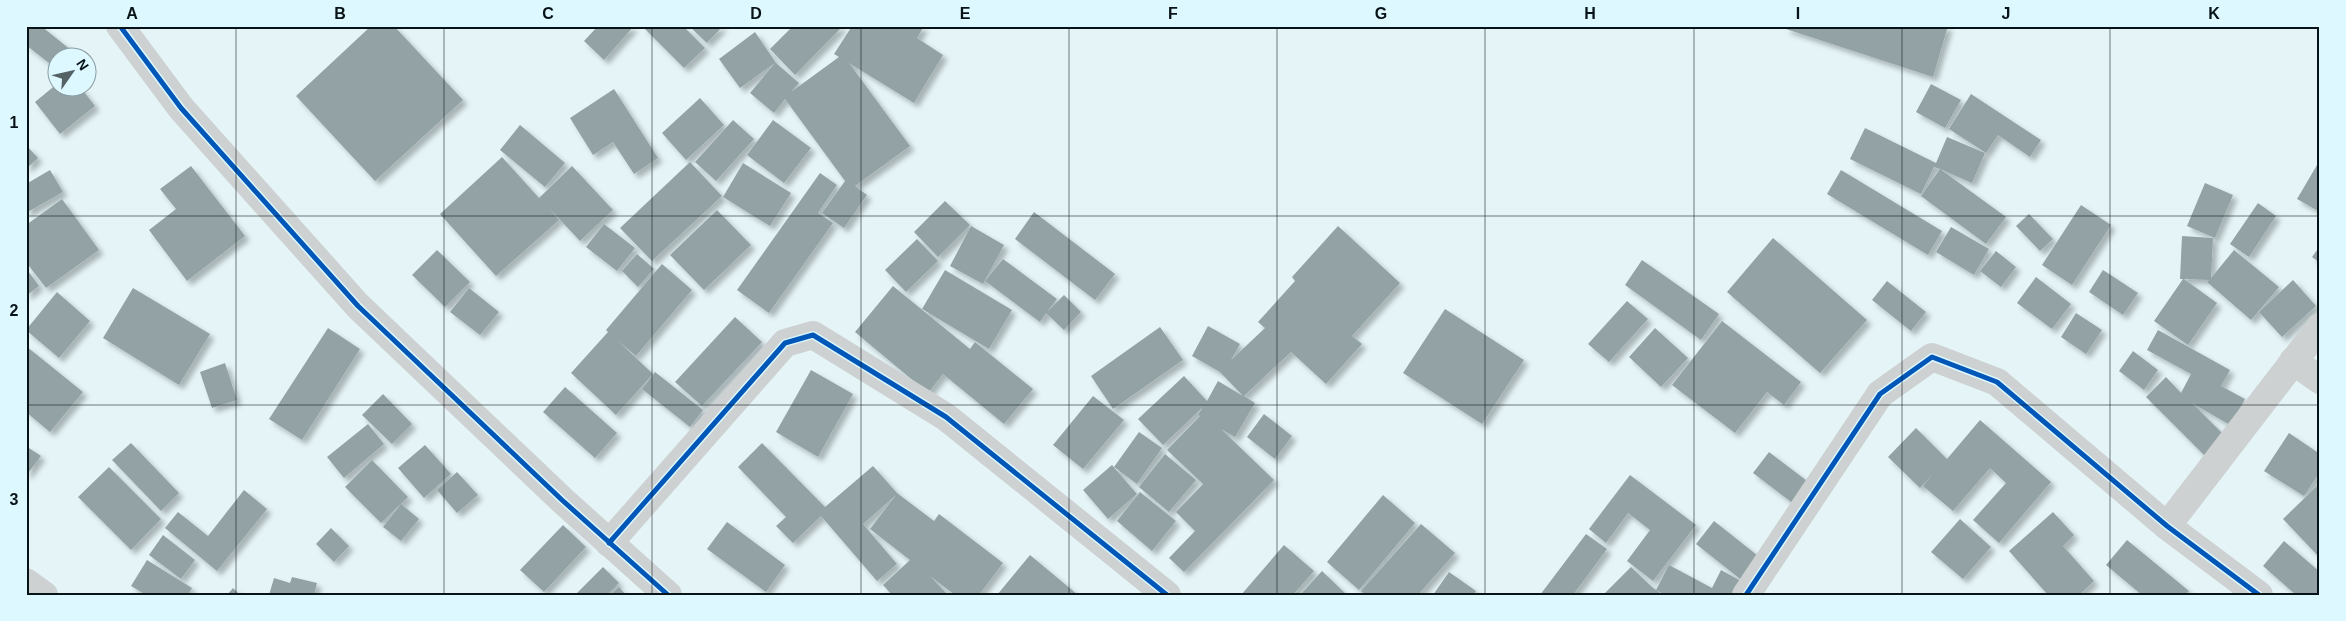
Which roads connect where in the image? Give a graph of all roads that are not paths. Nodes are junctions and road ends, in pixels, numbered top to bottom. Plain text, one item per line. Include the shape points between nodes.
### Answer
1 (120, 26) edge
2 (2320, 327) edge
3 (2294, 361) junction
4 (2320, 380) edge
5 (2167, 526) junction
6 (609, 543) junction
7 (26, 582) edge
8 (44, 595) edge
9 (668, 595) edge
10 (1167, 595) edge
11 (1746, 595) edge
12 (2259, 595) edge

1 - 6 street via 181,108 358,306
2 - 3 street
3 - 4 street
3 - 5 street
5 - 11 street via 1997,382 1932,356 1880,394
5 - 12 street
6 - 9 street
6 - 10 street via 786,343 813,335 946,417
7 - 8 street

